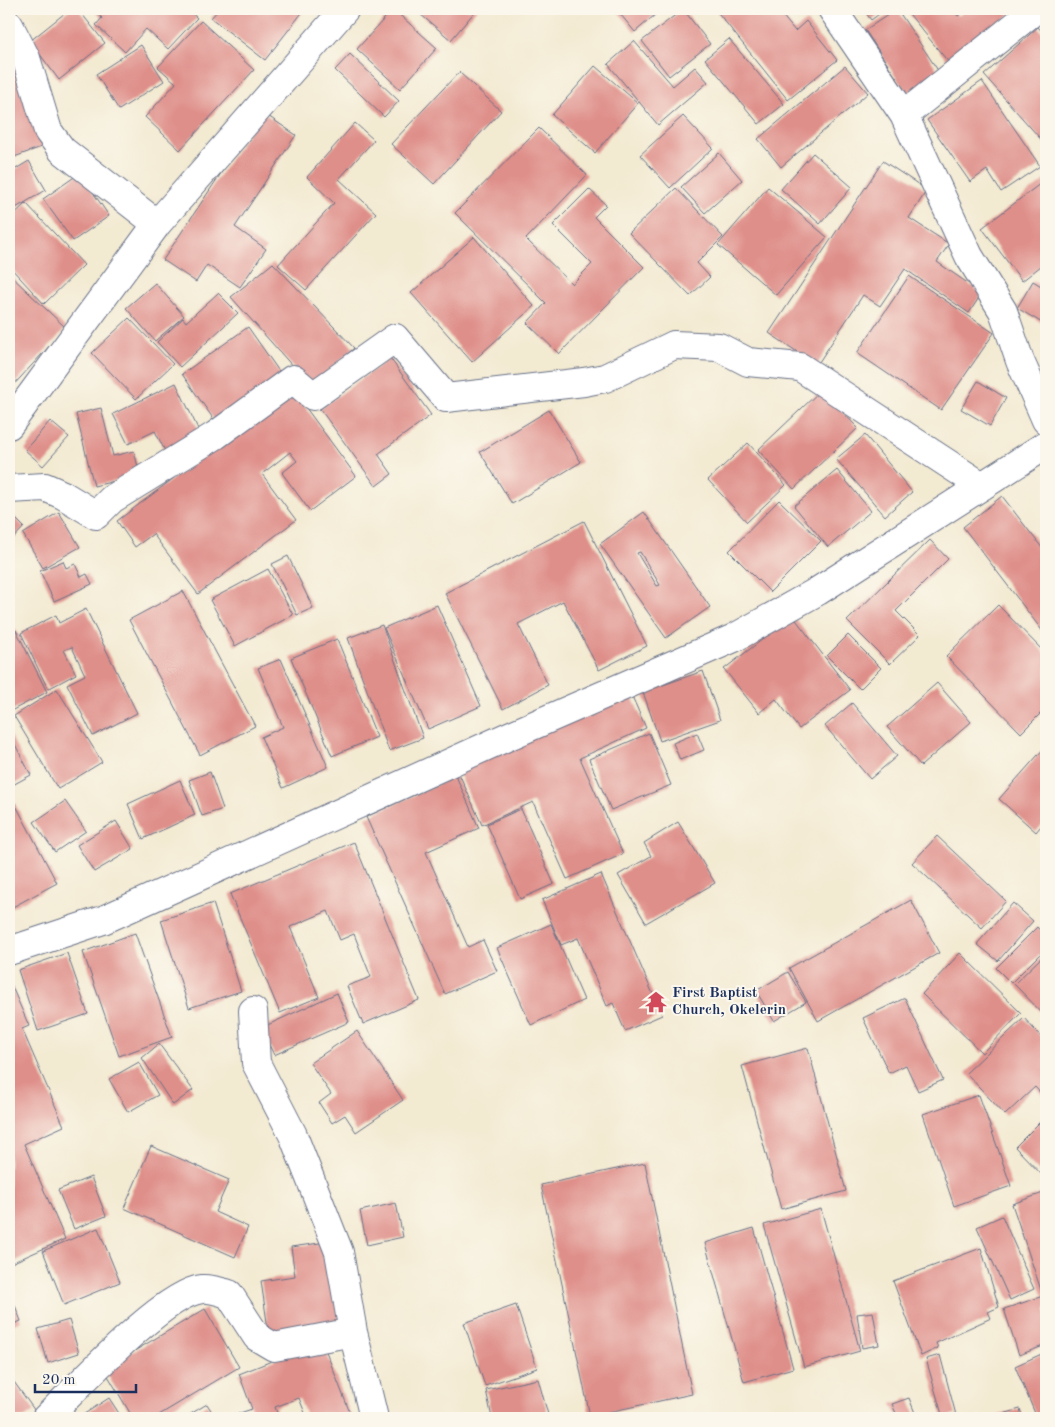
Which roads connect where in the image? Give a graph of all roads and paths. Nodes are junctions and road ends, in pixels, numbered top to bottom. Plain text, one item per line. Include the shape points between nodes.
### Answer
1 (345, 9) edge
2 (832, 9) edge
3 (1036, 9) edge
4 (9, 24) edge
5 (904, 115) junction
6 (157, 224) junction
7 (1046, 420) edge
8 (9, 425) edge
9 (1046, 445) edge
10 (982, 486) junction
11 (9, 490) edge
12 (9, 951) edge
13 (253, 1011) dead end
14 (353, 1332) junction
15 (46, 1418) edge
16 (374, 1418) edge

1 - 6 street
2 - 5 street
3 - 5 street
4 - 6 street via 26,58 48,131 62,150
5 - 7 street via 969,256 1002,311
6 - 8 street
9 - 10 street
10 - 11 street via 800,367 748,362 719,347 674,346 605,378 446,398 395,338 314,396 293,379 216,435 112,499 96,515 45,487
10 - 12 street via 818,591 734,638 103,920
13 - 14 street via 256,1063 293,1135 339,1252
14 - 15 street via 274,1347 257,1337 229,1294 202,1289 174,1300 153,1315
14 - 16 street

